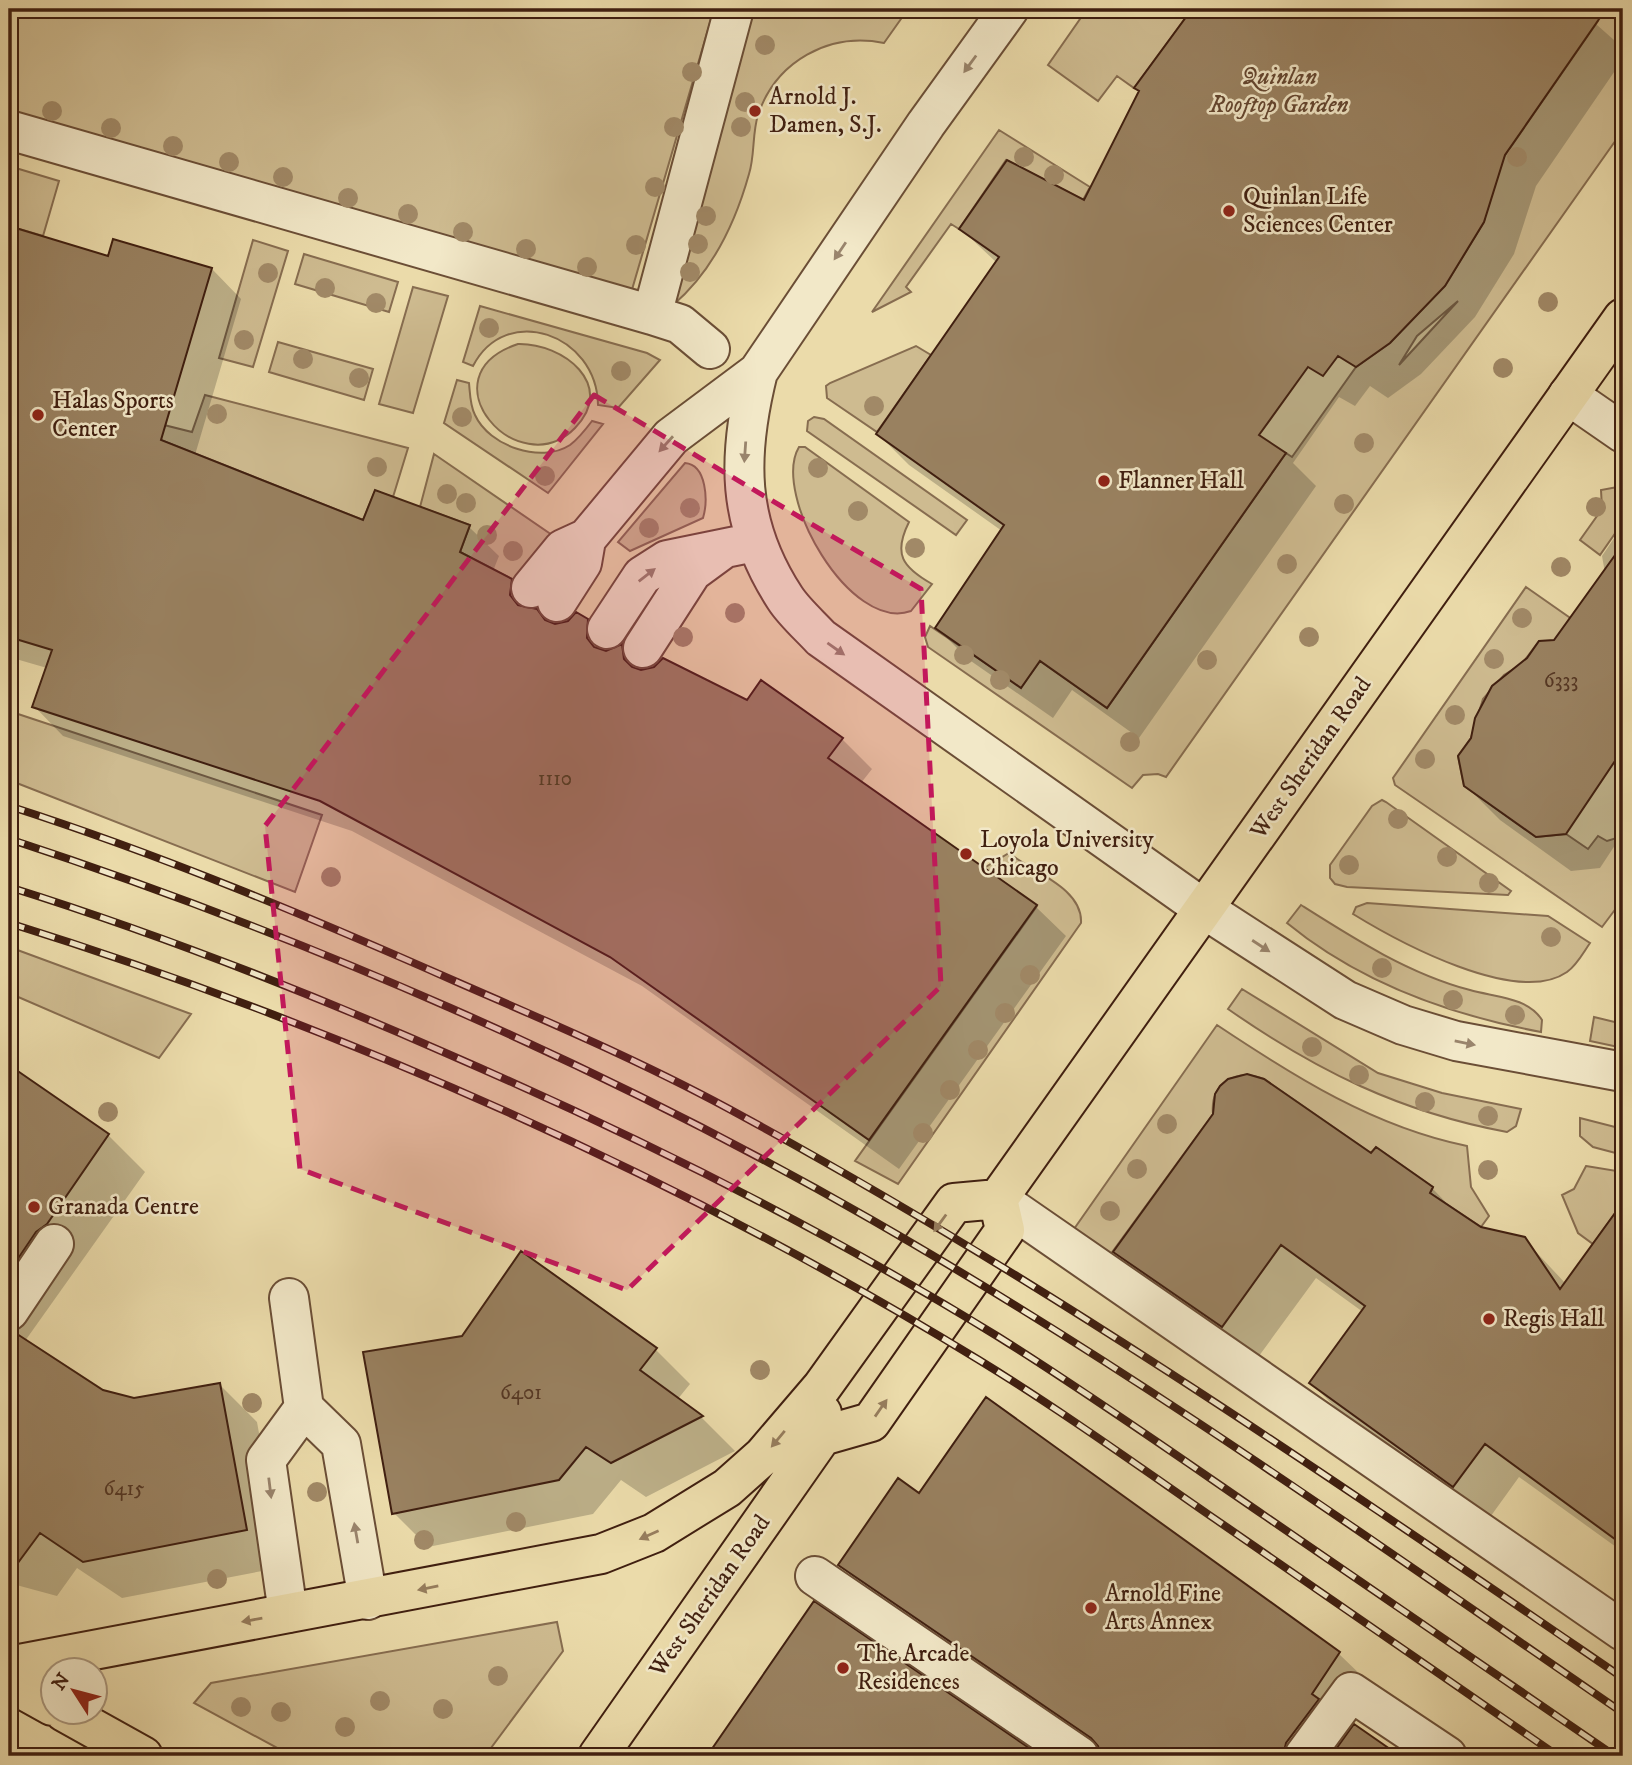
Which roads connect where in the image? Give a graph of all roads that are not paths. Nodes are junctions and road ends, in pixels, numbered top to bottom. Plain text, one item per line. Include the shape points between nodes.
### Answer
1 (734, 9) edge
2 (1009, 9) edge
3 (9, 130) edge
4 (652, 315) junction
5 (1623, 318) edge
6 (710, 349) dead end
7 (758, 372) junction
8 (1568, 395) junction
9 (1623, 433) edge
10 (740, 545) junction
11 (544, 595) dead end
12 (607, 629) dead end
13 (643, 648) dead end
14 (1204, 909) junction
15 (1623, 1072) edge
16 (998, 1199) junction
17 (54, 1244) dead end
18 (289, 1298) dead end
19 (9, 1311) edge
20 (822, 1387) junction
21 (304, 1408) junction
22 (822, 1436) junction
23 (815, 1577) dead end
24 (368, 1600) junction
25 (288, 1614) junction
26 (1623, 1631) edge
27 (9, 1665) edge
28 (9, 1682) edge
29 (38, 1698) edge
30 (88, 1726) edge
31 (143, 1756) edge
32 (598, 1756) edge
33 (1079, 1756) edge
34 (1304, 1756) edge
35 (1447, 1756) edge

1 - 4 street
2 -> 7 street
3 - 4 street
4 - 6 street via 680,324
5 - 8 main road, West Sheridan Road
7 -> 10 street via 747,415
7 -> 11 street via 671,437 587,538 563,549
8 - 9 street
8 - 14 main road, West Sheridan Road
12 -> 10 street via 642,576 667,560
10 - 13 street via 692,572
10 -> 14 street via 821,638
14 -> 15 street via 1345,1000 1403,1025 1456,1041
14 - 16 main road, West Sheridan Road
16 -> 20 main road via 954,1203
22 -> 16 main road via 871,1422 1006,1230
16 - 26 street
17 - 19 street
18 - 21 street
20 - 22 main road
20 -> 24 main road via 763,1457 727,1488 654,1533 601,1554
24 -> 21 street via 341,1444
21 -> 25 street via 267,1460
22 - 32 main road, West Sheridan Road
23 - 33 street
24 - 25 main road
25 -> 27 main road
28 - 29 main road
30 - 31 main road
34 - 35 street via 1351,1692

